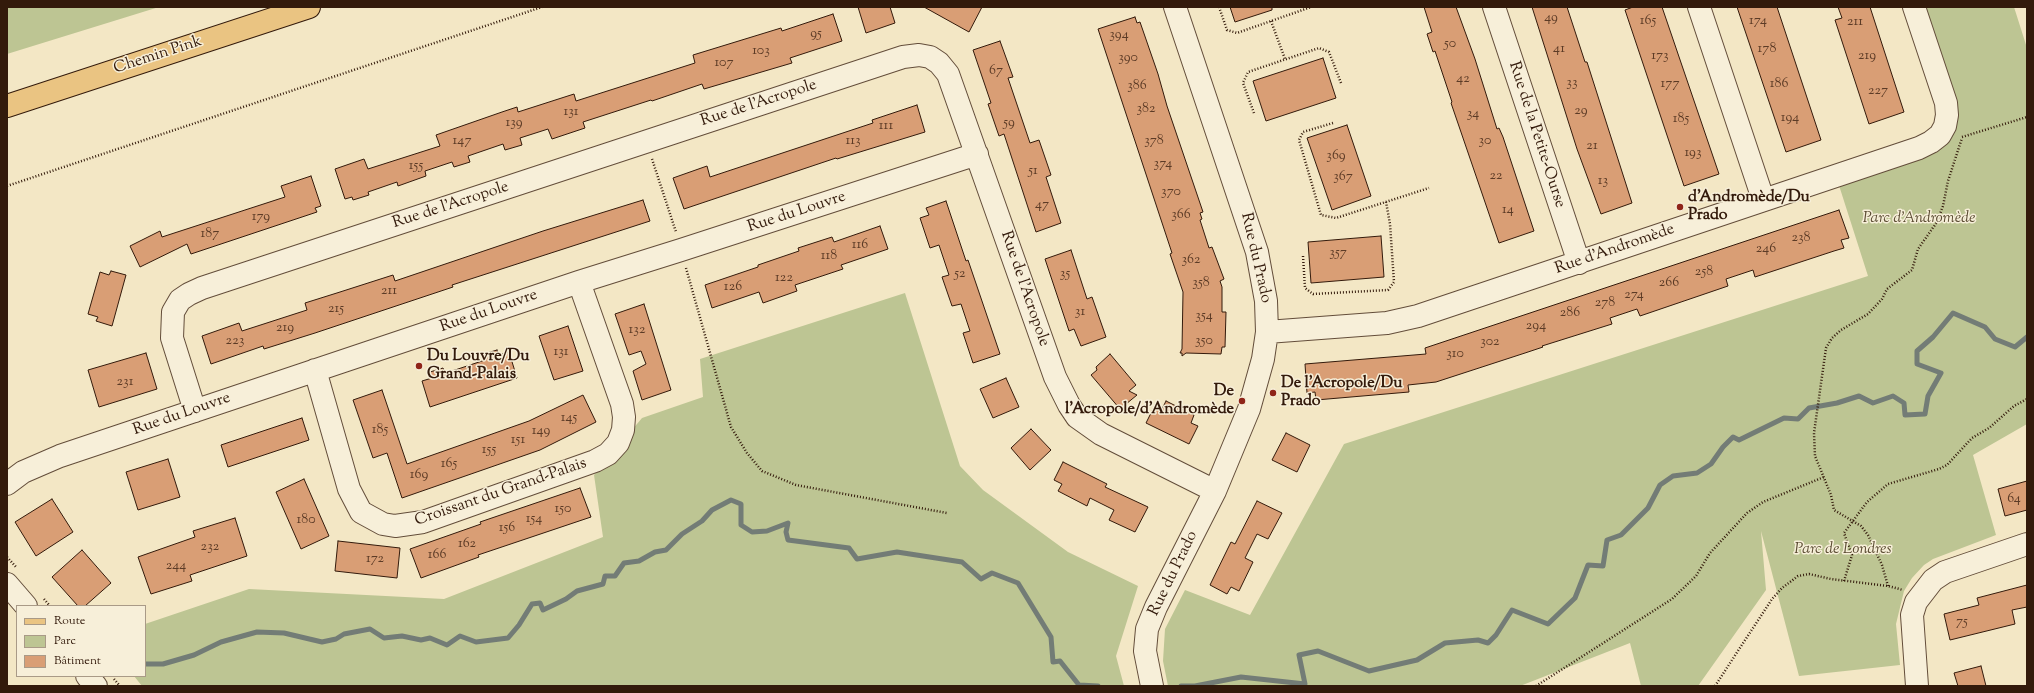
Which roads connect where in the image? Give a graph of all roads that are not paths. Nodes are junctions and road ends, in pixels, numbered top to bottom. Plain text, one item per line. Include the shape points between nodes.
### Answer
1 (309, 7) edge
2 (1175, 7) edge
3 (1494, 7) edge
4 (1699, 7) edge
5 (1914, 7) edge
6 (7, 106) edge
7 (977, 154) junction
8 (1763, 199) junction
9 (1579, 263) junction
10 (579, 282) junction
11 (1266, 332) junction
12 (315, 370) junction
13 (195, 411) junction
14 (7, 484) edge
15 (1215, 491) junction
16 (2027, 544) edge
17 (7, 584) edge
18 (25, 605) edge
19 (88, 677) edge
20 (96, 686) edge
21 (1152, 686) edge
22 (1917, 686) edge

1 - 6 main road, Chemin Pink
2 - 11 street, Rue du Prado via 1257,252 1266,301
3 - 9 street, Rue de la Petite-Ourse
4 - 8 street
5 - 8 street, Rue d'Andromède via 1946,103 1945,126 1940,135 1919,148
7 - 10 street, Rue du Louvre
7 - 13 street, Rue de l'Acropole via 948,74 930,57 919,55 903,57 647,141 189,294 180,300 173,312 172,338
7 - 15 street, Rue de l'Acropole via 1055,377 1077,417 1101,434
8 - 9 street, Rue d'Andromède
9 - 11 street, Rue d'Andromède via 1405,320
10 - 12 street, Rue du Louvre
10 - 12 street, Croissant du Grand-Palais via 622,404 623,430 618,443 608,454 595,461 422,522 395,526 383,524 361,512 349,490
11 - 15 street, Rue du Prado via 1263,359 1250,409
12 - 13 street, Rue du Louvre
13 - 14 street, Rue du Louvre via 40,463
15 - 21 street, Rue du Prado via 1147,629 1145,651
16 - 22 street via 1945,572 1933,580 1922,594 1912,615
17 - 18 street
19 - 20 street

